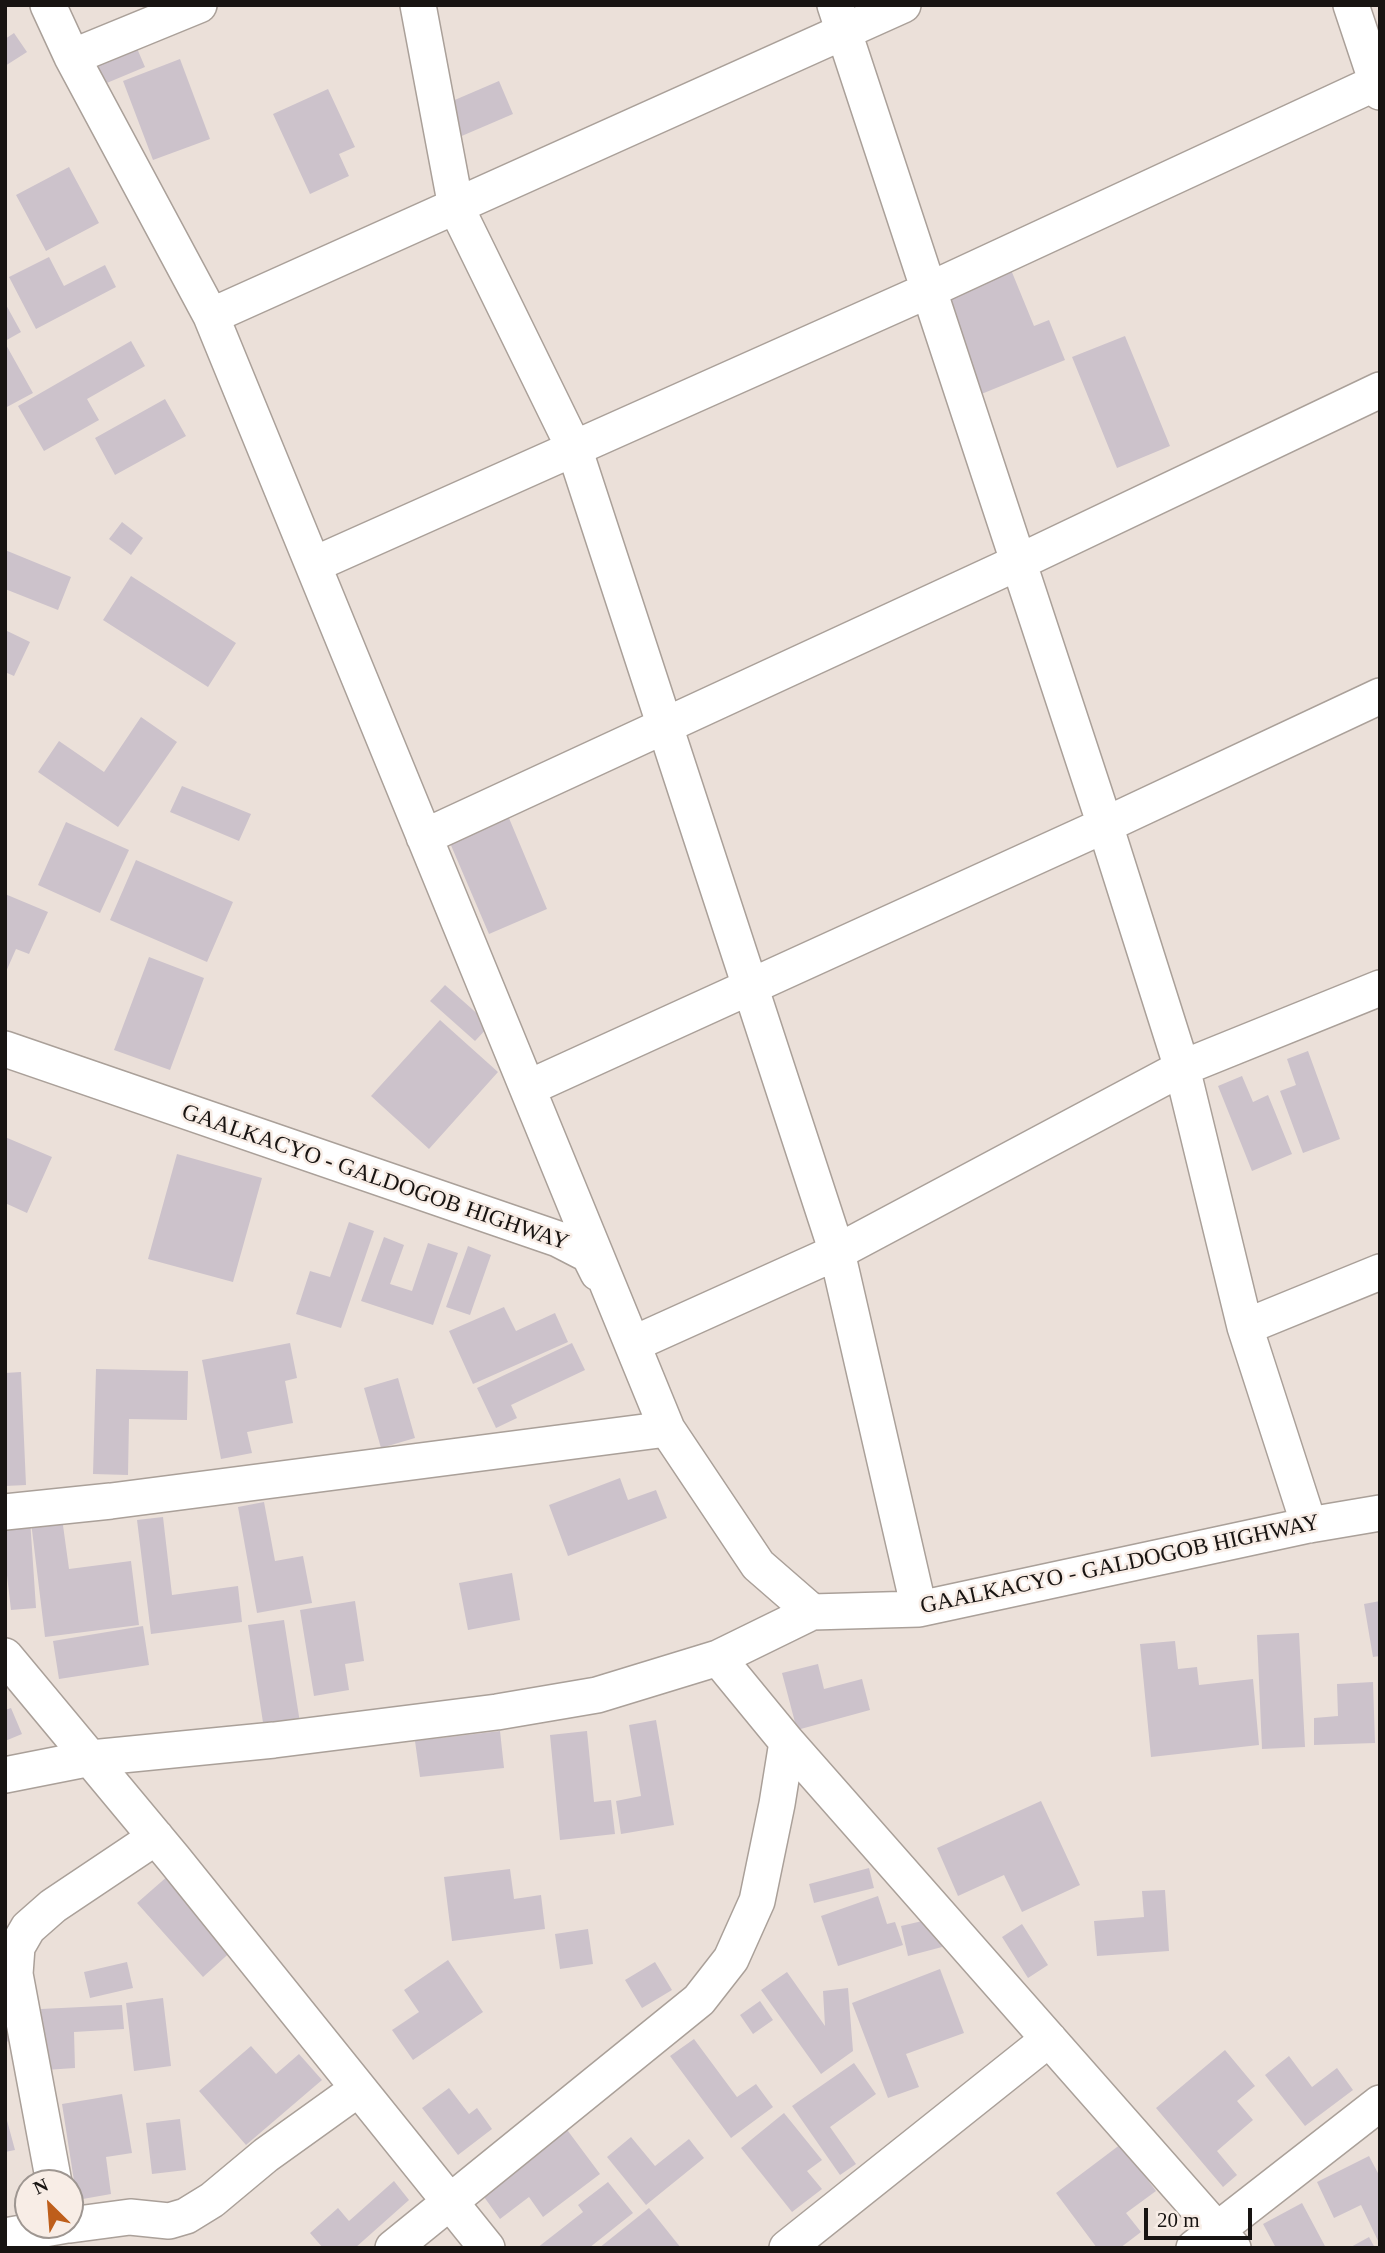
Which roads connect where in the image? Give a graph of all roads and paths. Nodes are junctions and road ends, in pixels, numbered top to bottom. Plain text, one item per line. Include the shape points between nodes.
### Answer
1 (48, 5) edge
2 (199, 5) edge
3 (418, 5) edge
4 (903, 5) edge
5 (1351, 5) edge
6 (840, 19) edge
7 (72, 57) junction
8 (1379, 85) edge
9 (456, 207) junction
10 (929, 290) junction
11 (211, 316) junction
12 (1380, 390) edge
13 (574, 448) junction
14 (1019, 562) junction
15 (313, 565) junction
16 (1380, 696) edge
17 (665, 725) junction
18 (1105, 825) junction
19 (424, 837) junction
20 (750, 987) junction
21 (1380, 988) edge
22 (5, 1049) edge
23 (1182, 1068) junction
24 (528, 1088) junction
25 (837, 1252) junction
26 (1380, 1272) edge
27 (1245, 1327) junction
28 (633, 1344) junction
29 (667, 1429) junction
30 (5, 1512) edge
31 (1380, 1513) edge
32 (1309, 1525) junction
33 (919, 1609) junction
34 (812, 1612) junction
35 (5, 1656) edge
36 (718, 1658) junction
37 (787, 1742) junction
38 (91, 1758) junction
39 (5, 1775) edge
40 (156, 1837) junction
41 (1049, 2039) junction
42 (358, 2089) junction
43 (1380, 2103) edge
44 (51, 2169) edge
45 (449, 2202) junction
46 (84, 2223) edge
47 (172, 2234) edge
48 (1215, 2241) edge
49 (393, 2248) edge
50 (487, 2248) edge
51 (787, 2248) edge

1 - 7 street
2 - 7 street
3 - 9 street
4 - 6 street
5 - 8 street
6 - 9 street
6 - 10 street
7 - 11 street
8 - 10 street
9 - 11 street
9 - 13 street
10 - 13 street
10 - 14 street
11 - 15 street
12 - 14 street
13 - 15 street
13 - 17 street
14 - 17 street
14 - 18 street
15 - 19 street
16 - 18 street
17 - 19 street
17 - 20 street
18 - 20 street
18 - 23 street
19 - 24 street
20 - 24 street
20 - 25 street
21 - 23 street
22 - 29 street, GAALKACYO - GALDOGOB HIGHWAY via 558,1239 589,1255
23 - 25 street
23 - 27 street
24 - 28 street
25 - 28 street
25 - 33 street
26 - 27 street
27 - 32 street
28 - 29 street
29 - 30 street
29 - 34 street, GAALKACYO - GALDOGOB HIGHWAY via 758,1565
31 - 32 street, GAALKACYO - GALDOGOB HIGHWAY
32 - 33 street, GAALKACYO - GALDOGOB HIGHWAY
33 - 34 street, GAALKACYO - GALDOGOB HIGHWAY
34 - 36 street
35 - 38 street
36 - 37 street
36 - 38 street via 597,1695 497,1712
37 - 41 street
37 - 45 street via 757,1901 732,1959 699,2000
38 - 39 street
38 - 40 street
40 - 42 street
40 - 44 street via 53,1906 28,1928 17,1947 15,1974
41 - 48 street
41 - 51 street
42 - 45 street
42 - 47 street via 186,2216
43 - 48 street
45 - 49 street
45 - 50 street
46 - 47 street via 130,2217

